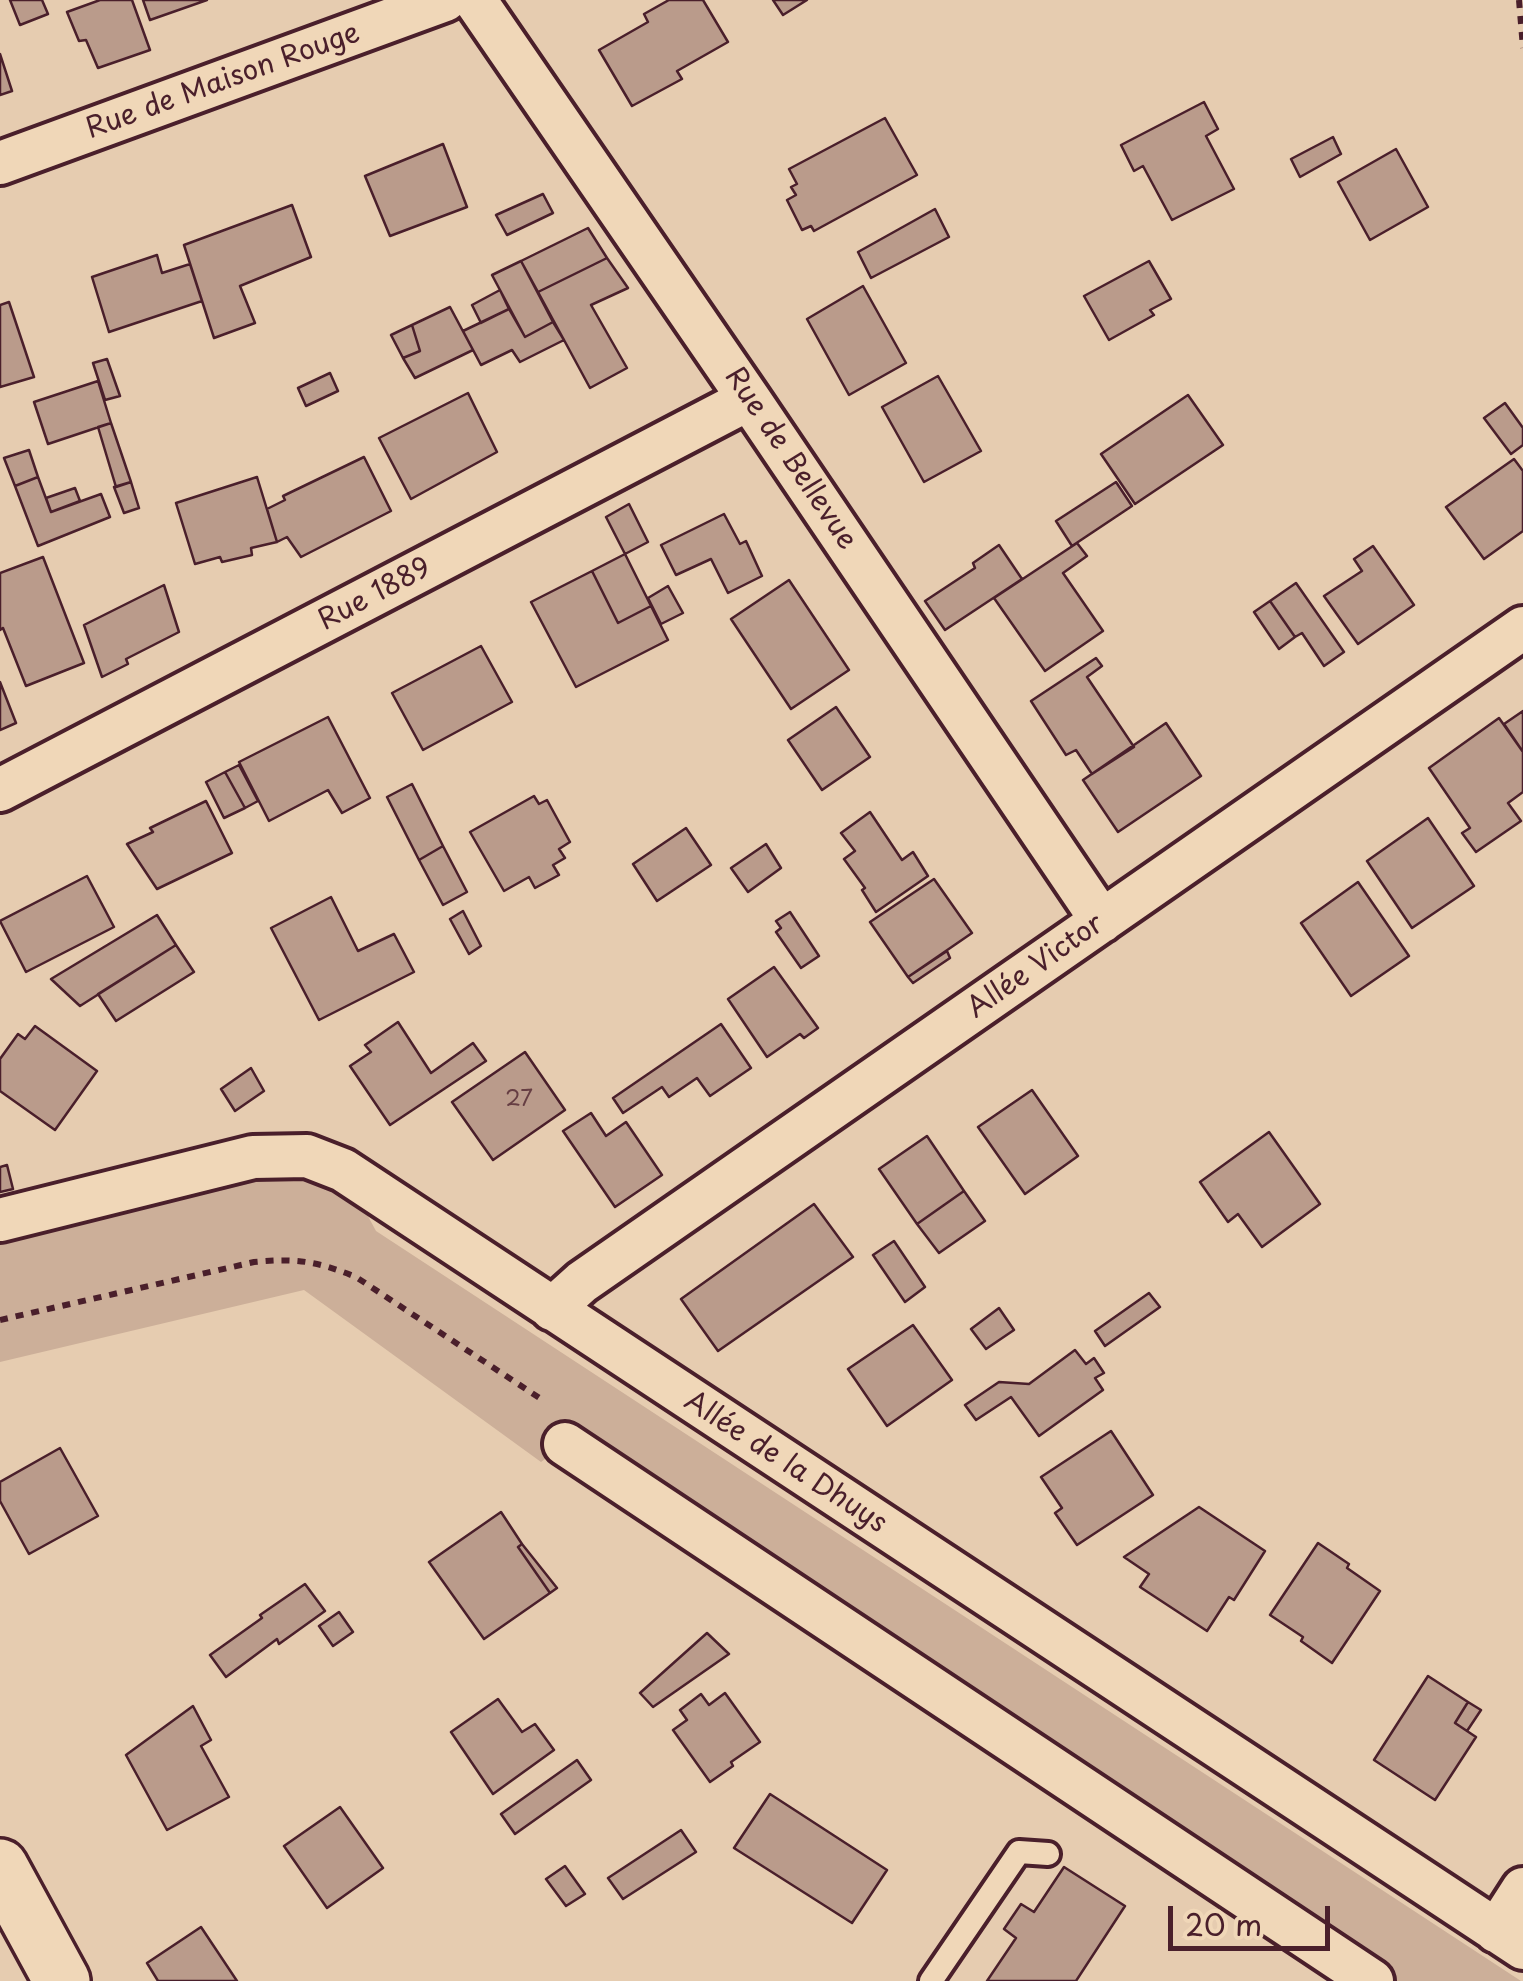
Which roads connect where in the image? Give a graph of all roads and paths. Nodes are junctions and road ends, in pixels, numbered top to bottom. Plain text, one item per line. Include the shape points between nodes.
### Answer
1 (446, 0) edge
2 (475, 0) edge
3 (1519, 0) edge
4 (1523, 48) edge
5 (0, 163) edge
6 (749, 400) junction
7 (1523, 628) edge
8 (0, 790) edge
9 (1102, 920) junction
10 (0, 1220) edge
11 (552, 1309) junction
12 (565, 1444) dead end
13 (1048, 1854) dead end
14 (0, 1867) edge
15 (1523, 1889) edge
16 (1509, 1940) edge
17 (62, 1981) edge
18 (931, 1981) edge
19 (1372, 1981) edge

1 - 5 street, Rue de Maison Rouge
2 - 6 street, Rue de Bellevue
3 - 4 path
6 - 8 street, Rue 1889
6 - 9 street, Rue de Bellevue
7 - 9 street, Allée Victor
9 - 11 street, Allée Victor
10 - 11 street, Allée de la Dhuys via 252,1157 307,1156 344,1170
11 - 16 street, Allée de la Dhuys
12 - 19 street
13 - 18 lane via 1019,1852
14 - 17 main road
15 - 16 street

